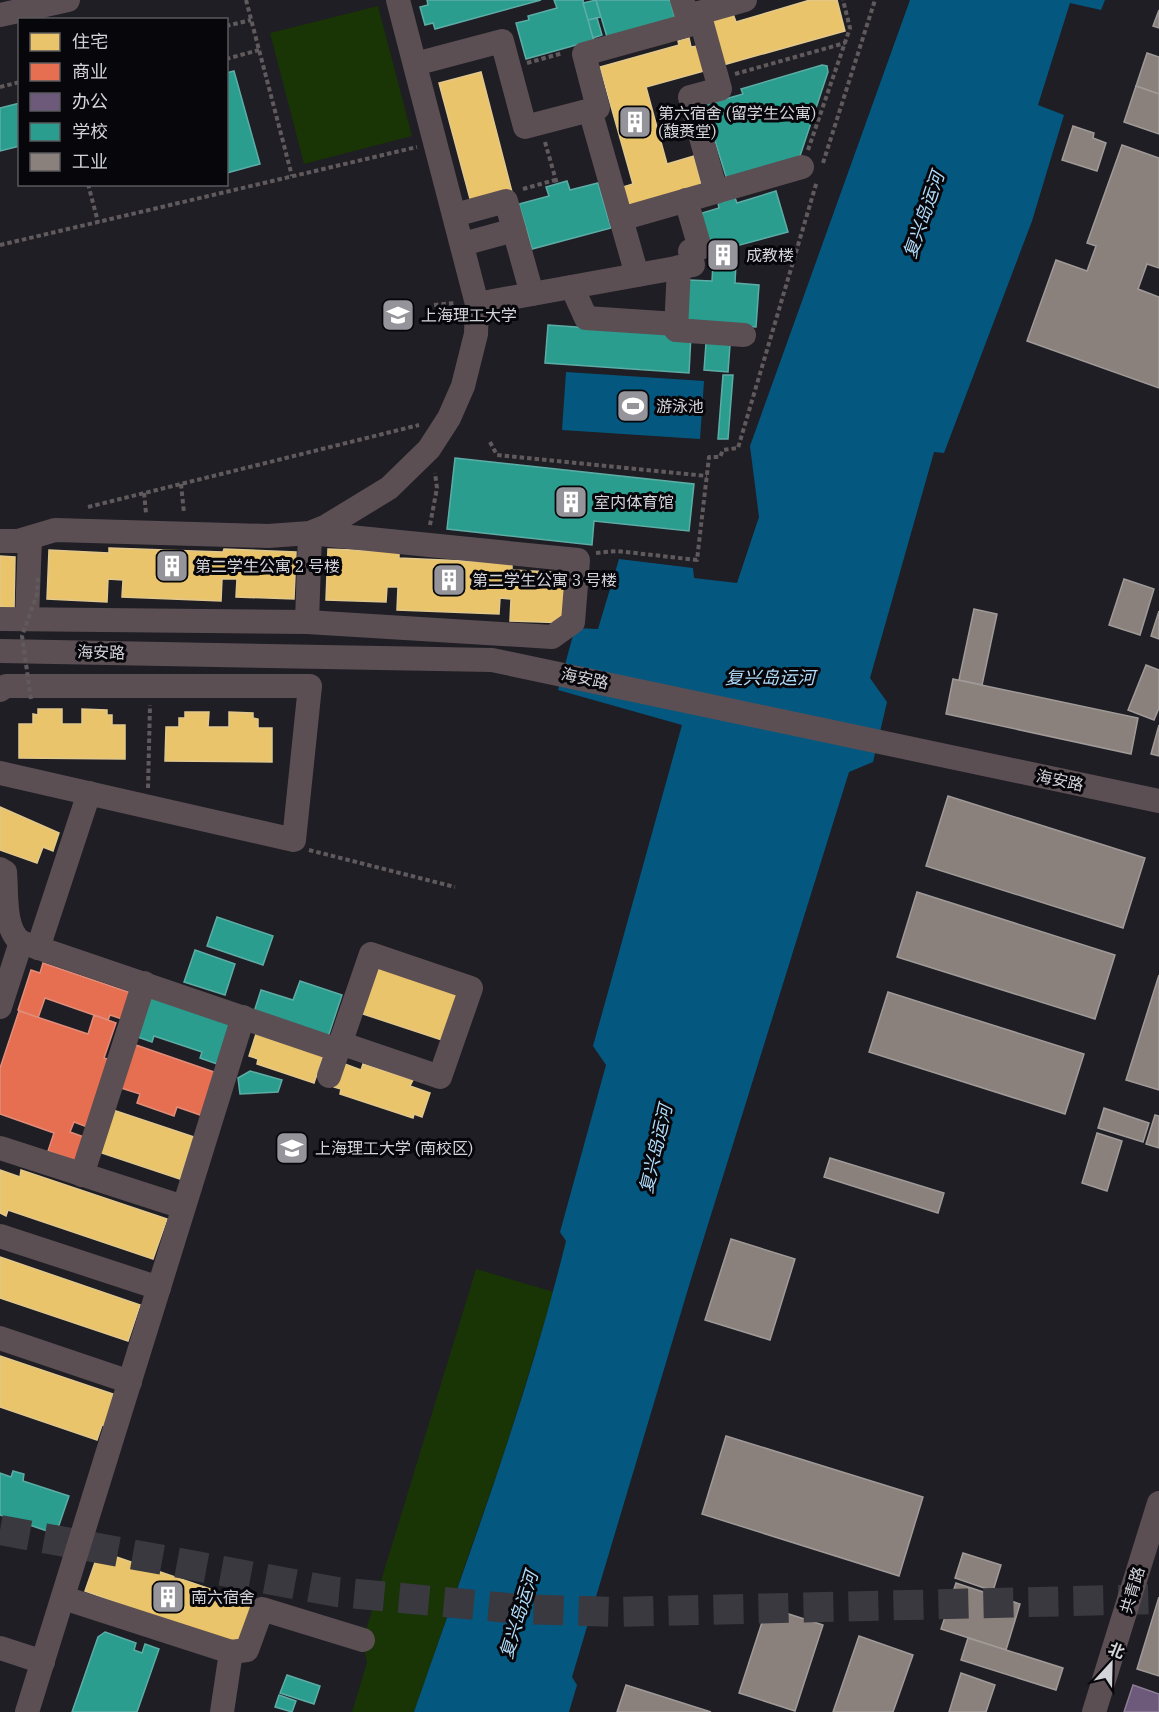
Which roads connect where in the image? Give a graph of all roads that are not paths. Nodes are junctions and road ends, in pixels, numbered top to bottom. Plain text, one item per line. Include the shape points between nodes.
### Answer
1 (68, 0) edge
2 (398, 0) edge
3 (745, 0) edge
4 (689, 10) edge
5 (44, 13) edge
6 (0, 15) edge
7 (415, 64) junction
8 (590, 110) junction
9 (802, 167) road end
10 (716, 192) junction
11 (686, 200) junction
12 (455, 215) junction
13 (621, 219) junction
14 (514, 230) junction
15 (463, 244) junction
16 (679, 267) junction
17 (637, 275) junction
18 (572, 287) junction
19 (532, 294) junction
20 (477, 304) junction
21 (676, 324) junction
22 (744, 335) dead end
23 (310, 533) junction
24 (30, 539) junction
25 (0, 541) edge
26 (27, 618) junction
27 (0, 619) edge
28 (307, 621) junction
29 (0, 651) edge
30 (0, 690) edge
31 (0, 773) edge
32 (89, 793) junction
33 (1159, 801) edge
34 (0, 869) edge
35 (29, 945) junction
36 (144, 983) junction
37 (0, 1007) edge
38 (243, 1017) junction
39 (339, 1046) junction
40 (329, 1076) dead end
41 (0, 1148) edge
42 (82, 1175) junction
43 (183, 1207) junction
44 (0, 1236) edge
45 (159, 1288) junction
46 (0, 1338) edge
47 (130, 1382) junction
48 (1159, 1503) edge
49 (64, 1598) junction
50 (363, 1640) dead end
51 (0, 1648) edge
52 (231, 1652) junction
53 (43, 1662) junction
54 (27, 1712) edge
55 (222, 1712) edge
56 (1094, 1712) edge

1 - 5 street
2 - 7 street
3 - 4 street
4 - 8 street via 689,25 584,54 598,108
4 - 10 street via 720,89 690,97
5 - 6 street
7 - 8 street via 502,41 525,127
7 - 12 street
8 - 13 street
9 - 10 street
10 - 11 street
11 - 13 street
11 - 16 street via 700,248 690,251 693,265
12 - 14 street via 506,201
12 - 15 street
13 - 17 street
14 - 15 street
14 - 19 street
15 - 20 street
16 - 17 street
16 - 21 street
17 - 18 street
18 - 19 street
18 - 21 street via 586,318
19 - 20 street
20 - 23 street via 470,365 449,418 429,449 389,488 343,518
21 - 22 street via 676,330
23 - 24 street via 268,536 55,530
23 - 28 street
23 - 28 street via 578,560 573,622 552,637
24 - 25 street
24 - 26 street via 33,574
26 - 27 street
26 - 28 street
29 - 33 street, 海安路 via 492,660
30 - 32 street via 6,686 310,686 294,840
31 - 32 street
32 - 35 street
34 - 35 street via 5,872 12,932
35 - 36 street
35 - 37 street
36 - 38 street
36 - 42 street
38 - 39 street
38 - 43 street
39 - 39 street via 370,954 471,988 440,1077
39 - 40 street
41 - 42 street
42 - 43 street
43 - 45 street
44 - 45 street
45 - 47 street
46 - 47 street
47 - 49 street
48 - 56 street, 共青路
49 - 52 street
49 - 53 street
50 - 52 street via 262,1609 247,1650
51 - 53 street
52 - 55 street
53 - 54 street

